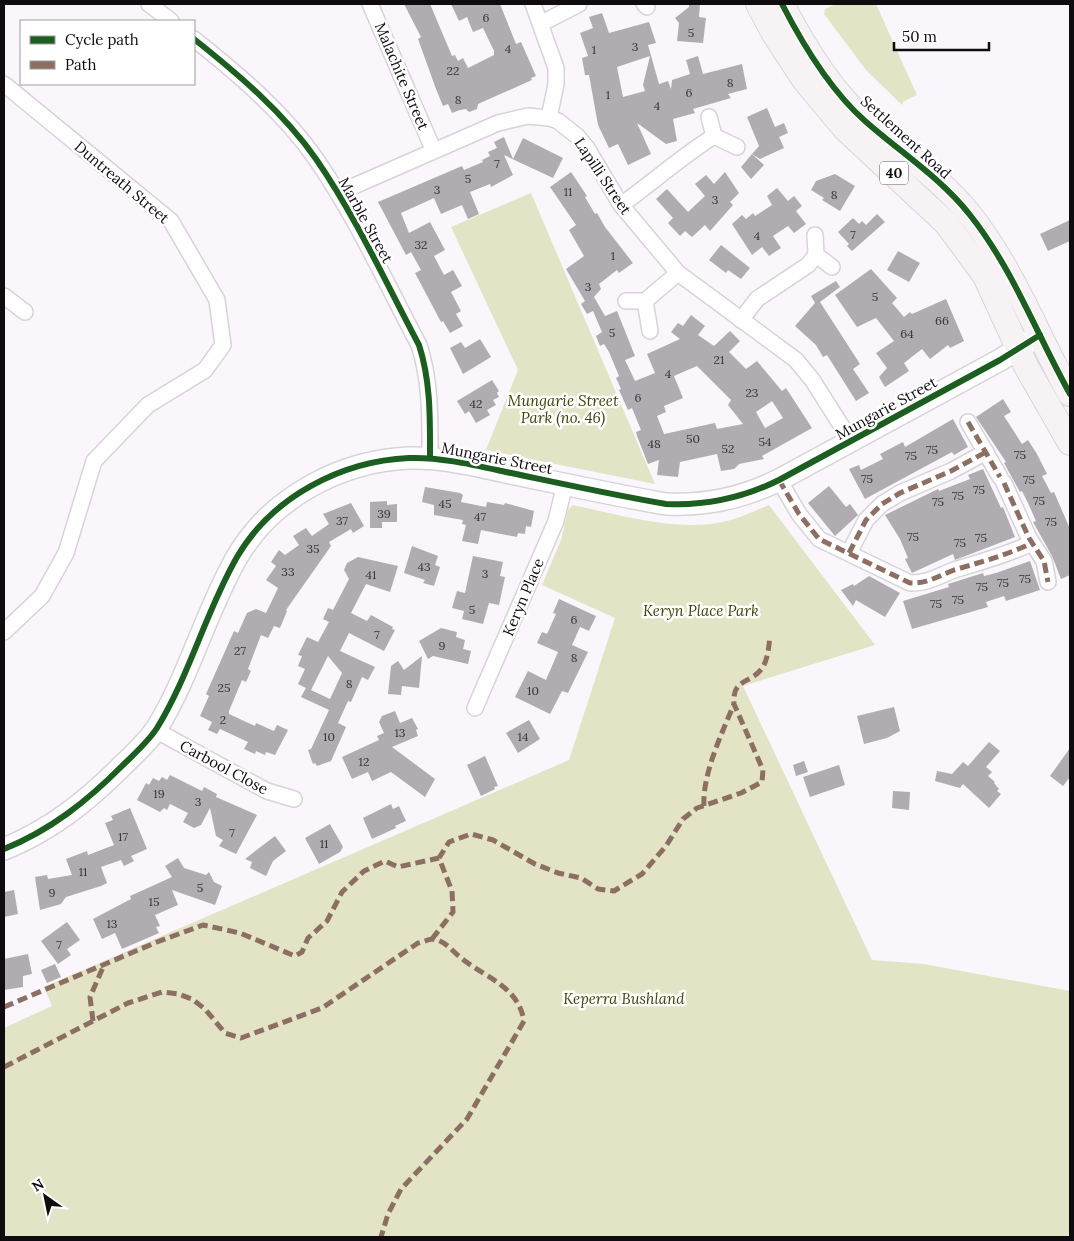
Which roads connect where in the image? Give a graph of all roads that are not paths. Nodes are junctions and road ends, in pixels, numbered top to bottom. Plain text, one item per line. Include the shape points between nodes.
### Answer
1 (149, 4) edge
2 (370, 4) edge
3 (533, 4) edge
4 (579, 4) edge
5 (758, 4) edge
6 (782, 4) edge
7 (170, 20) edge
8 (542, 23) junction
9 (195, 40) edge
10 (4, 84) edge
11 (709, 117) dead end
12 (549, 118) junction
13 (714, 136) junction
14 (737, 147) dead end
15 (433, 150) junction
16 (338, 193) junction
17 (621, 205) junction
18 (815, 235) dead end
19 (816, 255) junction
20 (832, 267) dead end
21 (678, 273) junction
22 (4, 296) edge
23 (626, 301) dead end
24 (645, 301) junction
25 (25, 312) dead end
26 (740, 320) junction
27 (650, 331) dead end
28 (1040, 335) junction
29 (1018, 350) junction
30 (1070, 394) edge
31 (968, 422) dead end
32 (851, 441) junction
33 (1070, 443) edge
34 (986, 452) junction
35 (430, 458) junction
36 (779, 480) junction
37 (565, 484) junction
38 (1032, 544) junction
39 (849, 553) junction
40 (1048, 582) dead end
41 (4, 632) edge
42 (475, 708) dead end
43 (155, 730) junction
44 (294, 799) dead end
45 (4, 849) edge

1 - 7 street
2 - 15 street, Malachite Street
3 - 8 street
4 - 8 street
5 - 29 main road, 40 via 804,80 845,129 946,223 985,276
6 - 28 main road, Settlement Road / 40 via 824,75 864,120 941,184 970,215 999,258
8 - 12 street via 556,68
9 - 16 street, Marble Street via 241,78 288,125 315,157
10 - 41 street, Duntreath Street via 172,221 217,300 223,345 205,370 148,405 94,461 66,553 42,596
11 - 13 street
12 - 15 street via 515,118
12 - 17 street, Lapilli Street via 577,136 587,148
13 - 14 street
13 - 17 street via 676,161 658,179
15 - 16 street
16 - 35 street, Marble Street via 420,345 426,366 431,414
17 - 21 street, Lapilli Street
18 - 19 street
19 - 20 street
19 - 26 street via 808,265 758,299
21 - 24 street
21 - 26 street, Lapilli Street
22 - 25 street
23 - 24 street
24 - 27 street
26 - 32 street, Lapilli Street via 796,360
28 - 29 street, Mungarie Street
28 - 30 main road, Settlement Road / 40
29 - 32 street, Mungarie Street
29 - 33 main road, 40
31 - 34 street
32 - 36 street, Mungarie Street
34 - 38 street
34 - 39 street via 882,504 866,520
35 - 37 street, Mungarie Street
35 - 43 street, Mungarie Street via 376,461 345,469 311,486 268,518 237,558
36 - 37 street, Mungarie Street via 738,497 684,505 651,502
36 - 39 street via 813,533 823,542
37 - 42 street, Keryn Place via 556,521
38 - 39 street via 917,583 903,582
38 - 40 street via 1044,561
43 - 44 street, Carbool Close via 267,791
43 - 45 street, Mungarie Street via 113,775 67,815 39,833

